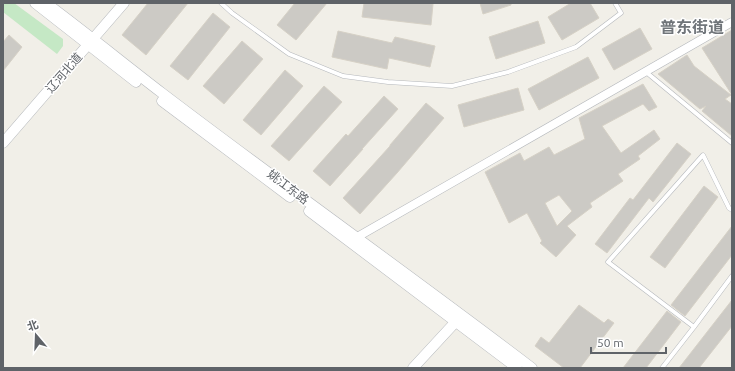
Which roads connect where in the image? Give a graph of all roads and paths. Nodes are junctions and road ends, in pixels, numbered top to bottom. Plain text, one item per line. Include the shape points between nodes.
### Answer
1 (35, 3) edge
2 (46, 3) edge
3 (124, 3) edge
4 (221, 3) edge
5 (615, 3) edge
6 (732, 22) edge
7 (91, 42) junction
8 (645, 72) junction
9 (732, 143) edge
10 (3, 144) edge
11 (732, 210) edge
12 (353, 239) junction
13 (732, 276) edge
14 (459, 318) junction
15 (694, 327) junction
16 (413, 368) edge
17 (518, 368) edge
18 (532, 368) edge
19 (662, 368) edge

1 - 7 street, 姚江东路
2 - 7 street, 姚江东路
3 - 7 street, 辽河北道
4 - 5 lane via 289,54 343,76 452,86 508,72 576,46 621,13
6 - 8 street
7 - 10 street, 辽河北道
7 - 12 street, 姚江东路
8 - 9 lane
8 - 12 street
11 - 15 lane via 702,154 608,262
12 - 14 street, 姚江东路
13 - 15 lane
14 - 16 street
14 - 17 street, 姚江东路
14 - 18 street, 姚江东路
15 - 19 lane

